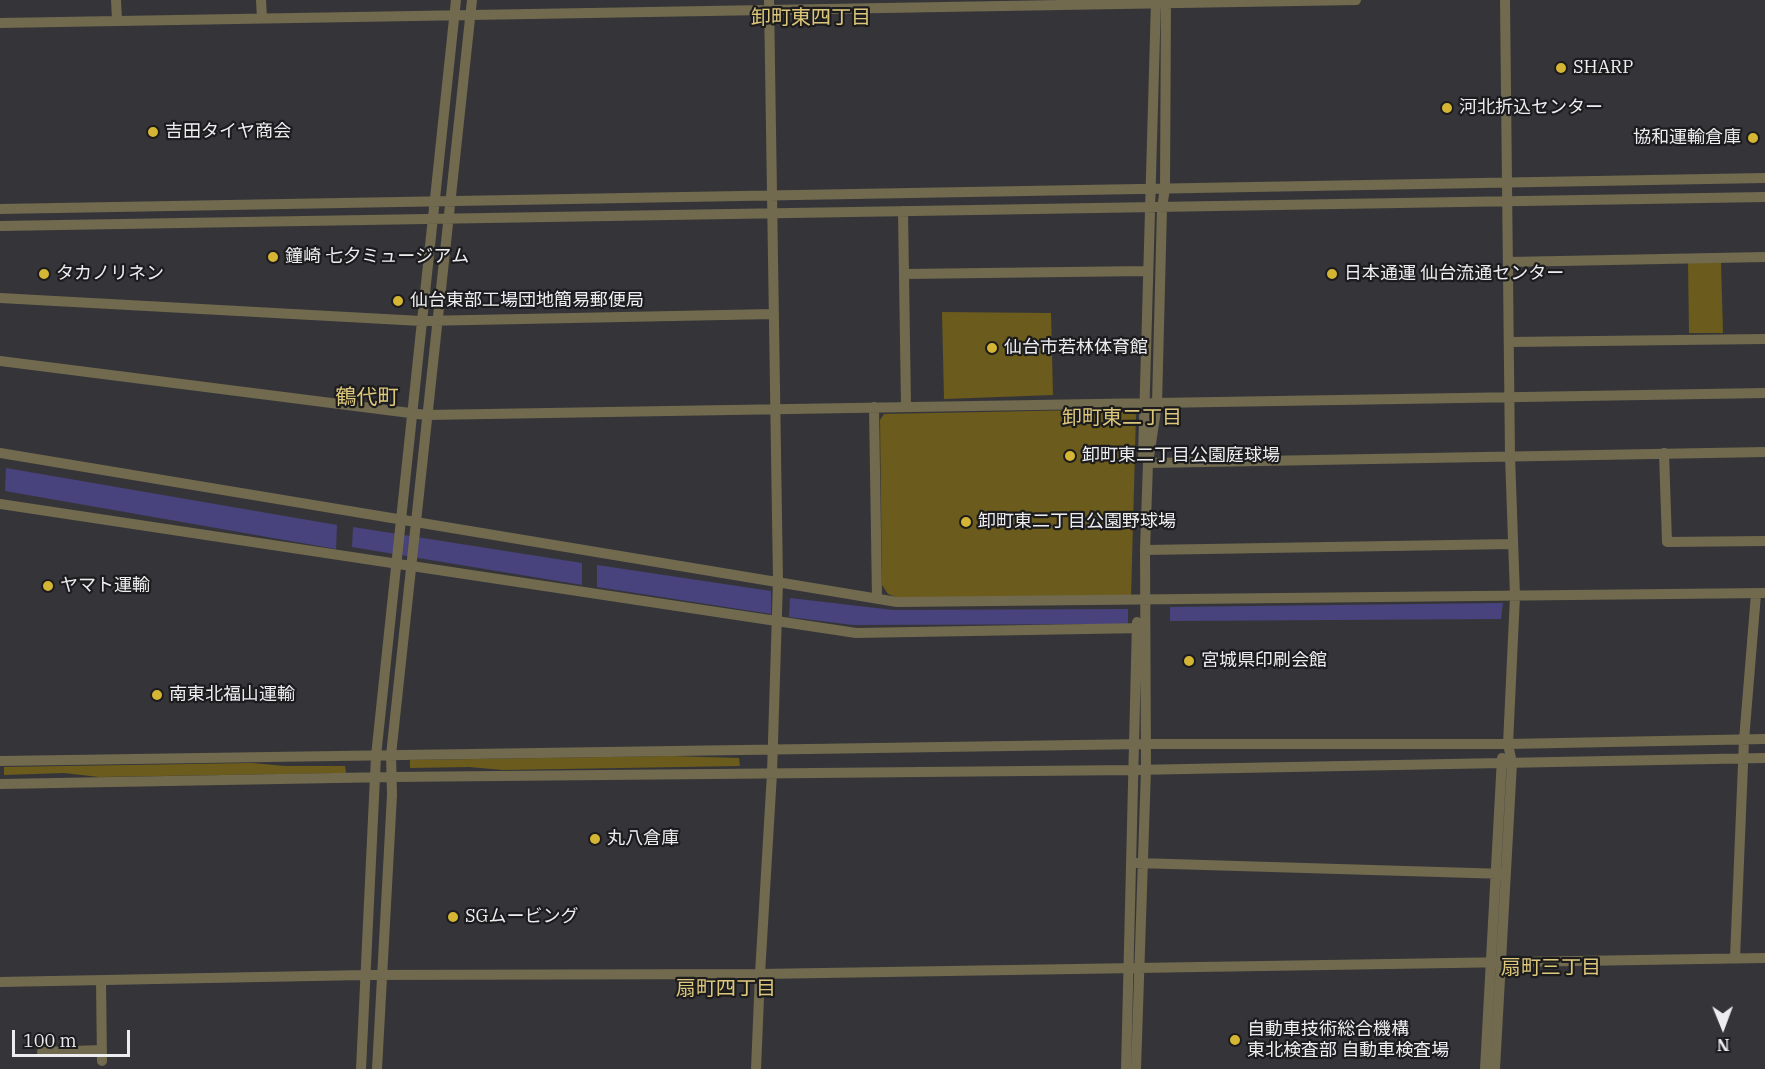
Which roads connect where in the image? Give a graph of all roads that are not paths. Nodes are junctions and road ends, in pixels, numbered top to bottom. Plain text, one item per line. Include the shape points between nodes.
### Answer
1 (116, 0) edge
2 (261, 0) edge
3 (456, 0) edge
4 (472, 0) edge
5 (1356, 0) edge
6 (1505, 0) edge
7 (1161, 2) edge
8 (769, 5) edge
9 (455, 14) junction
10 (470, 14) junction
11 (262, 18) junction
12 (117, 20) junction
13 (0, 22) edge
14 (1765, 178) edge
15 (1507, 182) junction
16 (1152, 188) junction
17 (1165, 188) junction
18 (772, 194) junction
19 (1765, 197) edge
20 (449, 199) junction
21 (434, 200) junction
22 (1507, 201) junction
23 (1156, 208) junction
24 (0, 209) edge
25 (903, 211) junction
26 (772, 213) junction
27 (433, 220) junction
28 (448, 220) junction
29 (0, 226) edge
30 (1765, 257) edge
31 (1508, 262) junction
32 (1148, 272) junction
33 (904, 274) junction
34 (0, 298) edge
35 (774, 314) junction
36 (421, 321) junction
37 (436, 321) junction
38 (1765, 339) edge
39 (1510, 342) junction
40 (0, 361) edge
41 (1765, 393) edge
42 (1510, 397) junction
43 (1145, 404) junction
44 (1157, 404) junction
45 (906, 406) junction
46 (874, 407) junction
47 (775, 409) junction
48 (412, 414) junction
49 (426, 415) junction
50 (1765, 452) edge
51 (0, 453) edge
52 (1664, 453) junction
53 (1510, 456) junction
54 (1148, 463) junction
55 (0, 504) edge
56 (400, 519) junction
57 (414, 525) junction
58 (1765, 541) edge
59 (1512, 544) junction
60 (1145, 550) junction
61 (395, 565) junction
62 (410, 567) junction
63 (778, 581) junction
64 (1761, 594) edge
65 (1515, 596) junction
66 (878, 598) junction
67 (1142, 601) junction
68 (777, 622) junction
69 (1141, 628) junction
70 (1765, 739) edge
71 (1744, 740) junction
72 (1134, 744) junction
73 (1145, 744) junction
74 (1508, 744) junction
75 (773, 750) junction
76 (391, 755) junction
77 (376, 756) junction
78 (1765, 758) edge
79 (1744, 759) junction
80 (0, 761) edge
81 (1512, 763) junction
82 (1500, 764) junction
83 (1146, 769) junction
84 (1133, 770) junction
85 (772, 773) junction
86 (392, 777) junction
87 (376, 778) junction
88 (0, 784) edge
89 (1136, 862) junction
90 (1500, 874) junction
91 (1734, 958) junction
92 (1765, 958) edge
93 (1496, 961) junction
94 (1133, 968) junction
95 (760, 974) junction
96 (366, 975) junction
97 (381, 975) junction
98 (101, 981) junction
99 (0, 982) edge
100 (42, 1052) dead end
101 (362, 1069) edge
102 (377, 1069) edge
103 (756, 1069) edge
104 (1126, 1069) edge
105 (1136, 1069) edge
106 (1485, 1069) edge
107 (1496, 1069) edge

1 - 12 street
2 - 11 street
3 - 9 street
4 - 10 street
5 - 7 street
6 - 15 street
7 - 8 street
7 - 16 street
7 - 17 street
8 - 10 street
8 - 18 street
9 - 10 street
9 - 11 street
9 - 21 street
10 - 20 street
11 - 12 street
12 - 13 street
14 - 15 street
15 - 17 street
15 - 22 street
16 - 17 street
16 - 18 street
16 - 23 street
17 - 23 street
18 - 20 street
18 - 26 street
19 - 22 street
20 - 21 street
20 - 28 street
21 - 24 street
21 - 27 street
22 - 23 street
22 - 31 street
23 - 25 street
23 - 32 street
23 - 44 street
25 - 26 street
25 - 33 street
26 - 28 street
26 - 35 street
27 - 28 street
27 - 29 street
27 - 36 street
28 - 37 street
30 - 31 street
31 - 39 street
32 - 33 street
32 - 43 street
33 - 45 street
34 - 36 street
35 - 37 street
35 - 47 street
36 - 37 street
36 - 48 street
37 - 49 street
38 - 39 street
39 - 42 street
40 - 48 street
41 - 42 street
42 - 44 street
42 - 53 street
43 - 44 street
43 - 45 street
43 - 67 street
44 - 54 street
45 - 46 street
46 - 47 street
46 - 66 street
47 - 49 street
47 - 63 street
48 - 49 street
48 - 56 street
49 - 57 street
50 - 52 street
51 - 56 street
52 - 53 street
52 - 58 street via 1667,542
53 - 54 street
53 - 59 street
54 - 60 street
55 - 61 street
56 - 57 street
56 - 61 street
57 - 62 street
57 - 63 street
59 - 60 street
59 - 65 street
60 - 67 street
61 - 62 street
61 - 77 street
62 - 68 street
62 - 76 street
63 - 66 street
63 - 68 street
64 - 65 street
64 - 71 street
65 - 67 street
65 - 74 street
66 - 67 street via 897,602
67 - 69 street
68 - 69 street via 856,633
68 - 75 street
69 - 72 street
69 - 73 street
70 - 71 street
71 - 74 street
71 - 79 street
72 - 73 street
72 - 75 street
72 - 84 street
73 - 74 street
73 - 83 street
74 - 81 street
74 - 82 street
75 - 76 street
75 - 85 street
76 - 77 street
76 - 86 street
77 - 80 street
77 - 87 street
78 - 79 street
79 - 81 street
79 - 91 street
81 - 82 street
81 - 90 street
82 - 83 street
82 - 90 street
83 - 84 street
83 - 89 street
84 - 85 street
84 - 89 street
85 - 86 street
85 - 95 street
86 - 87 street
86 - 97 street
87 - 88 street
87 - 96 street
89 - 90 street
89 - 94 street
90 - 93 street
91 - 92 street
91 - 93 street
93 - 94 street
93 - 106 street
93 - 107 street
94 - 95 street
94 - 104 street
94 - 105 street
95 - 97 street
95 - 103 street
96 - 97 street
96 - 98 street
96 - 101 street
97 - 102 street
98 - 99 street
98 - 100 street via 102,1055

